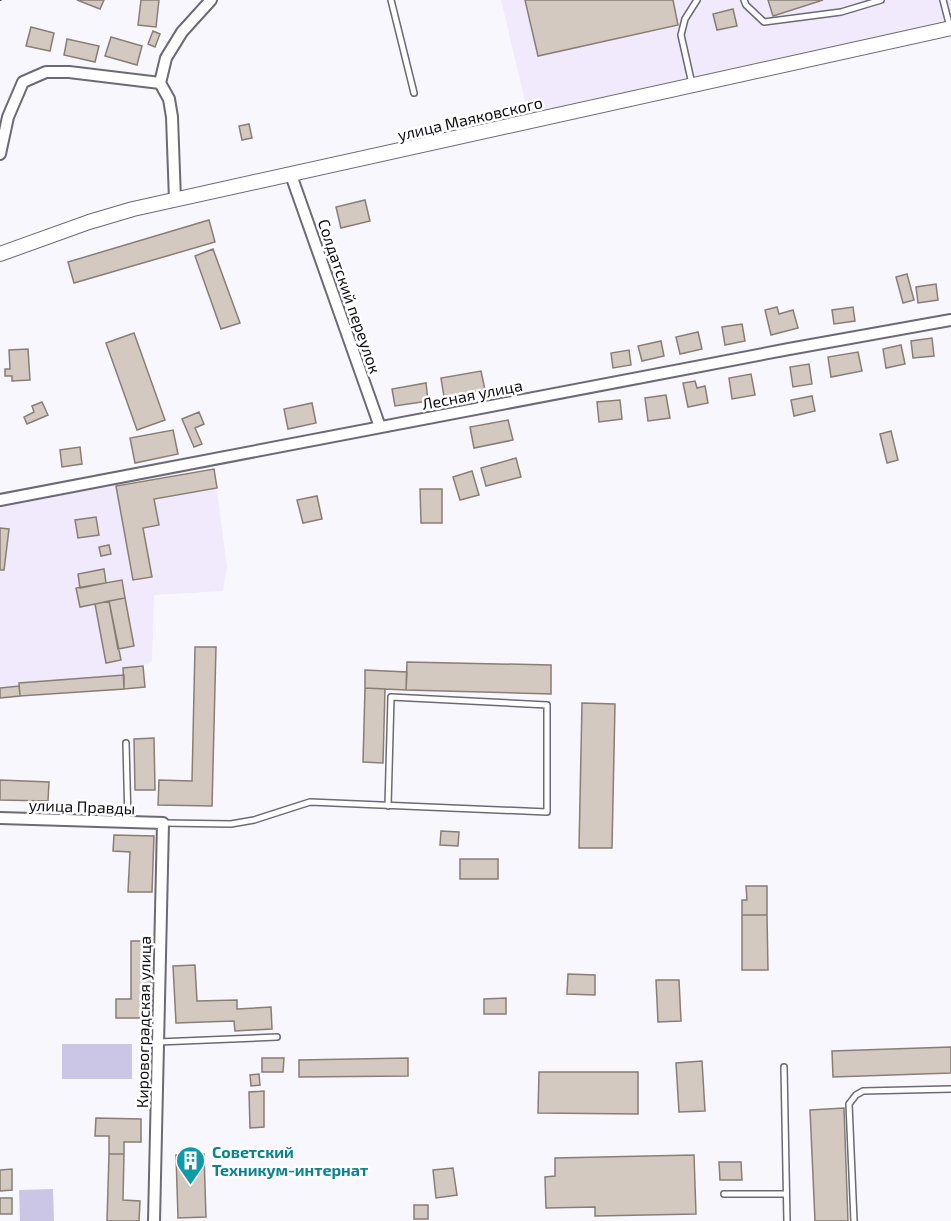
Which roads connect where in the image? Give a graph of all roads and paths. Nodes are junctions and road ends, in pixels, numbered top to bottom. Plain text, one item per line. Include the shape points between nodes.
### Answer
1 (211, 0) edge
2 (392, 0) edge
3 (697, 0) edge
4 (744, 0) edge
5 (880, 0) edge
6 (943, 0) edge
7 (950, 28) edge
8 (160, 82) junction
9 (693, 86) junction
10 (414, 93) dead end
11 (0, 154) edge
12 (291, 175) junction
13 (175, 200) junction
14 (0, 254) edge
15 (951, 320) edge
16 (380, 427) junction
17 (0, 500) edge
18 (126, 743) dead end
19 (388, 806) junction
20 (0, 818) edge
21 (128, 822) junction
22 (163, 823) junction
23 (277, 1037) dead end
24 (158, 1042) junction
25 (784, 1067) dead end
26 (951, 1089) edge
27 (724, 1194) dead end
28 (786, 1194) junction
29 (154, 1221) edge
30 (787, 1221) edge
31 (854, 1221) edge

1 - 8 street via 171,49
2 - 10 lane
3 - 9 lane via 685,19 681,35
4 - 5 lane via 764,22 841,12
6 - 7 lane
7 - 9 street, улица Маяковского
8 - 11 street via 46,72 23,82 8,117
8 - 13 street via 172,117
9 - 12 street, улица Маяковского
12 - 13 street, улица Маяковского
12 - 16 street, Солдатский переулок
13 - 14 street, улица Маяковского via 100,219
15 - 16 street, Лесная улица
16 - 17 street, Лесная улица
18 - 21 lane
19 - 19 lane via 391,697 547,705 547,812
19 - 22 lane via 310,802 231,824
20 - 21 street, улица Правды
21 - 22 street, улица Правды
22 - 24 street, Кировоградская улица
23 - 24 lane
24 - 29 street, Кировоградская улица
25 - 28 lane
26 - 31 lane via 862,1091 849,1104
27 - 28 lane
28 - 30 lane

